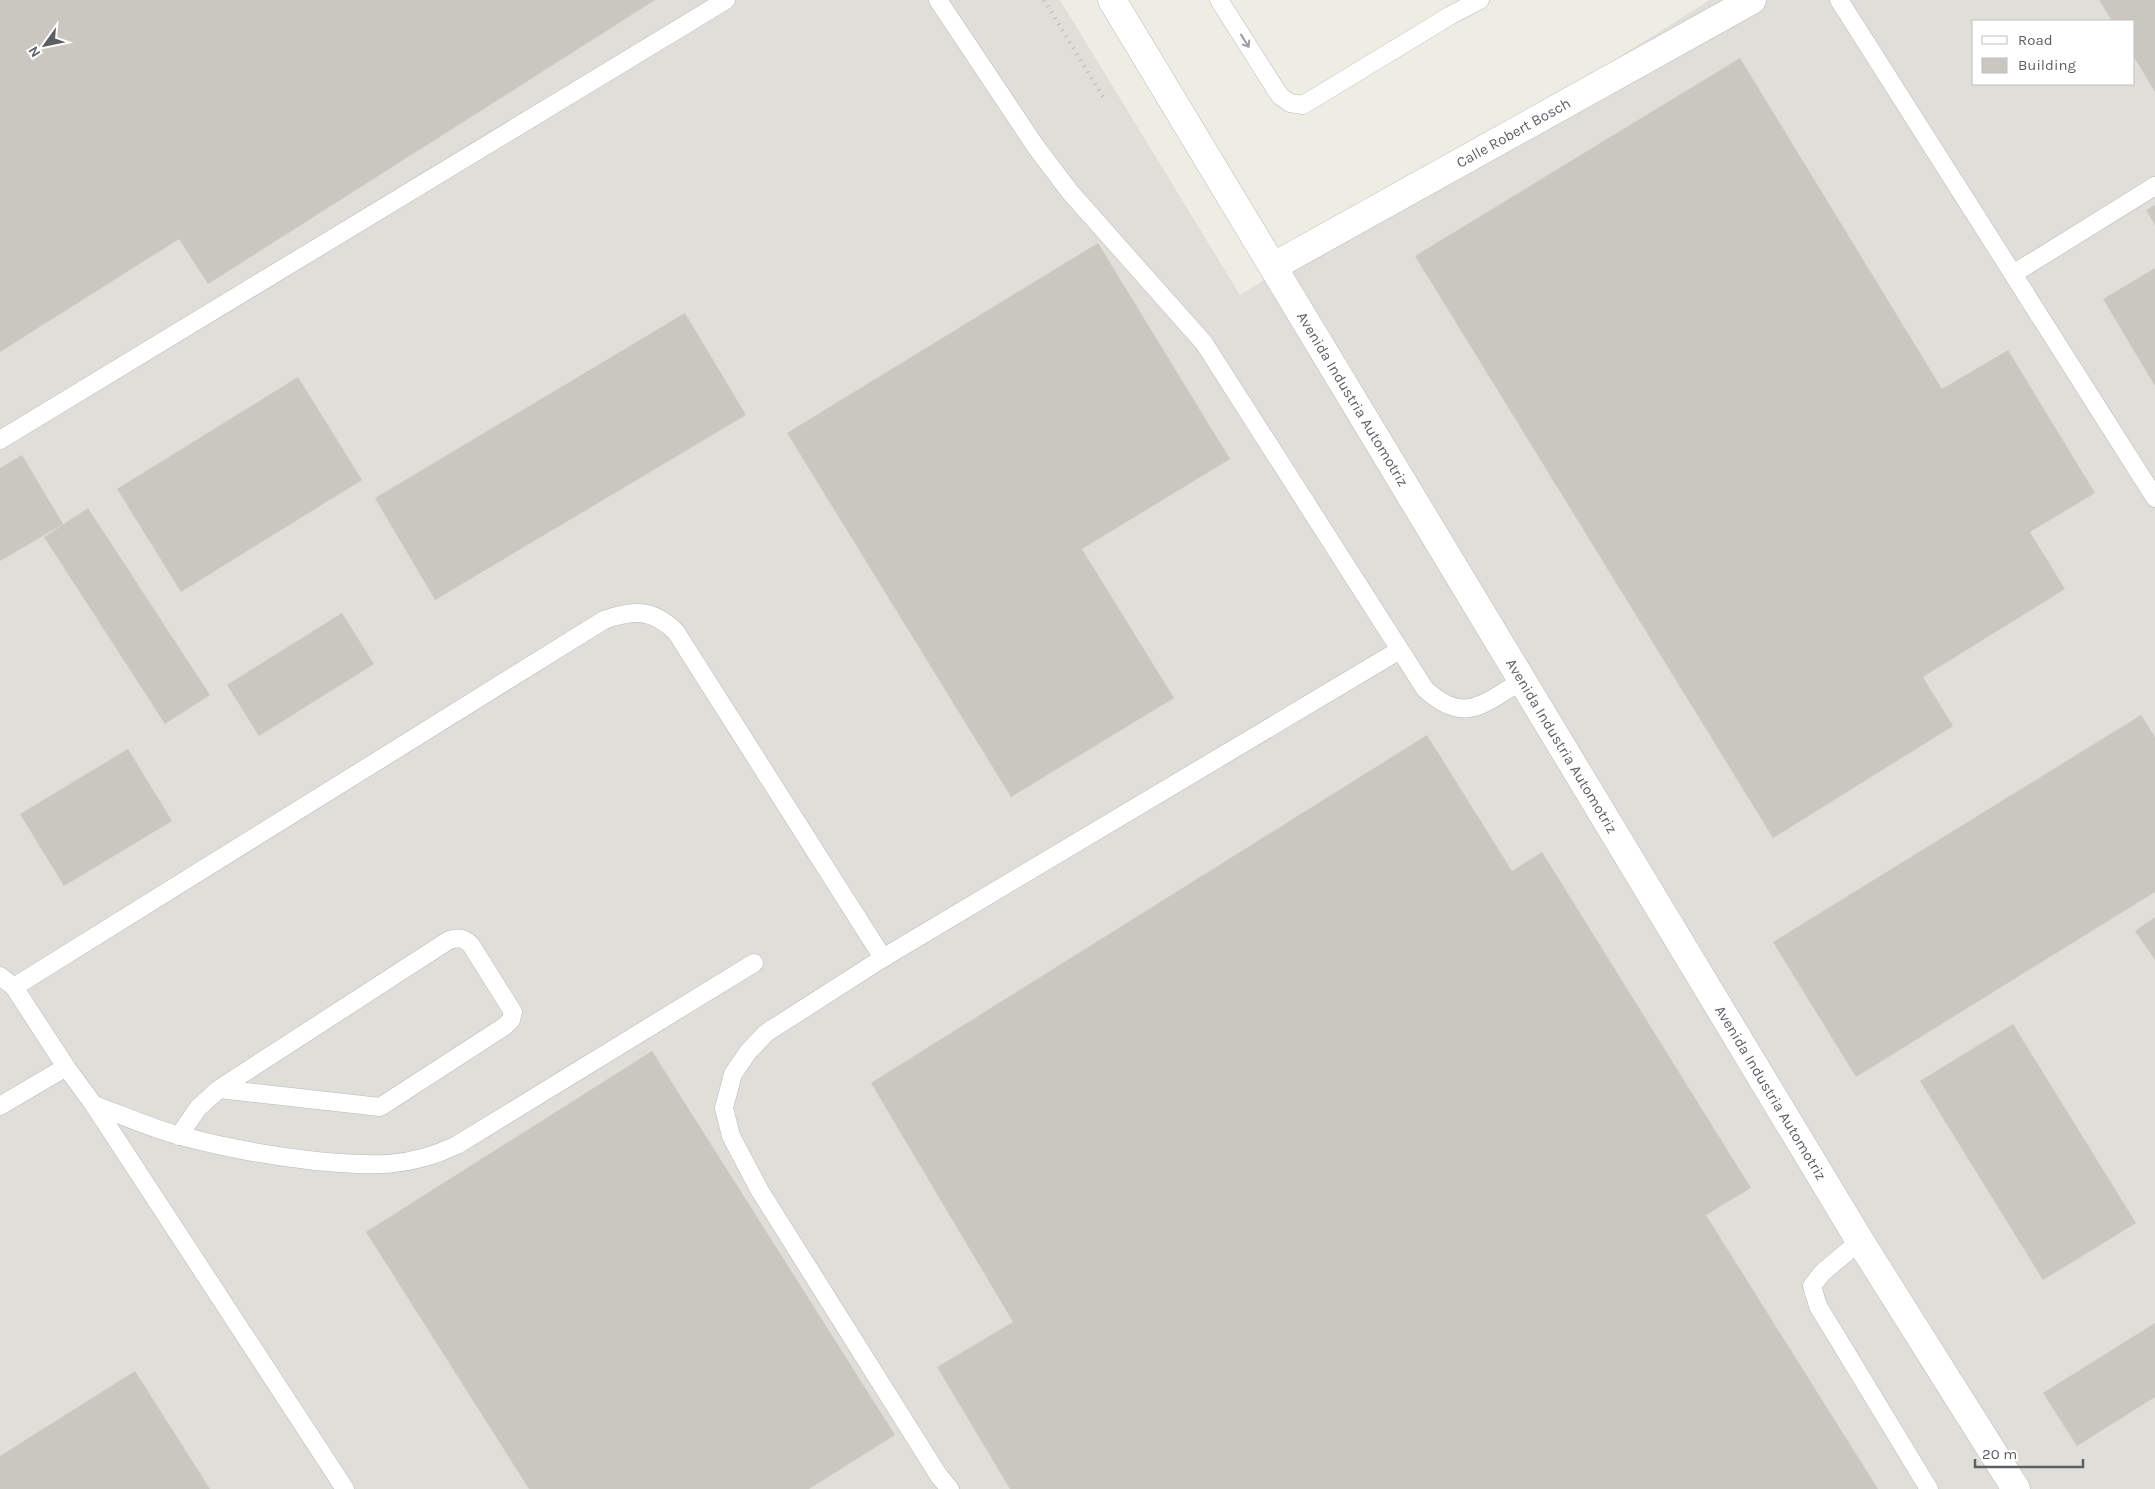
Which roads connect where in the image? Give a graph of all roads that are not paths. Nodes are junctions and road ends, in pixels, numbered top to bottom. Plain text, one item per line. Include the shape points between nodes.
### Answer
1 (726, 0) edge
2 (938, 0) edge
3 (1112, 0) edge
4 (1219, 0) edge
5 (1480, 0) edge
6 (1752, 0) edge
7 (1839, 0) edge
8 (2155, 186) edge
9 (1274, 266) junction
10 (2013, 274) junction
11 (0, 440) edge
12 (2155, 498) edge
13 (1398, 651) junction
14 (1523, 680) junction
15 (882, 958) junction
16 (754, 963) dead end
17 (7, 981) edge
18 (66, 1067) junction
19 (219, 1089) junction
20 (94, 1105) junction
21 (0, 1106) edge
22 (179, 1136) junction
23 (1860, 1241) junction
24 (345, 1489) edge
25 (950, 1489) edge
26 (1929, 1489) edge
27 (2016, 1489) edge

1 - 11 lane
2 - 13 lane via 1036,147 1070,192 1204,344
3 - 9 main road, Avenida Industria Automotriz
4 -> 5 lane via 1280,96 1290,103 1303,105
6 - 9 main road, Calle Robert Bosch
7 - 10 lane
8 - 10 lane
9 - 14 main road, Avenida Industria Automotriz
10 - 12 lane
13 - 14 lane via 1425,689 1451,708 1467,710 1479,706
13 - 15 lane
14 - 23 main road, Avenida Industria Automotriz
15 - 17 lane via 676,632 663,619 642,613 625,613 604,620
15 - 25 lane via 766,1032 733,1074 724,1108 731,1136 760,1191
16 - 22 lane via 457,1145 432,1157 368,1166 261,1155
17 - 18 lane
18 - 20 lane
18 - 21 lane
19 - 19 lane via 457,937 471,944 513,1012 505,1026 380,1107
19 - 22 lane via 198,1108
20 - 22 lane
20 - 24 lane
23 - 26 lane via 1822,1272 1812,1286 1813,1294
23 - 27 main road, Avenida Industria Automotriz

